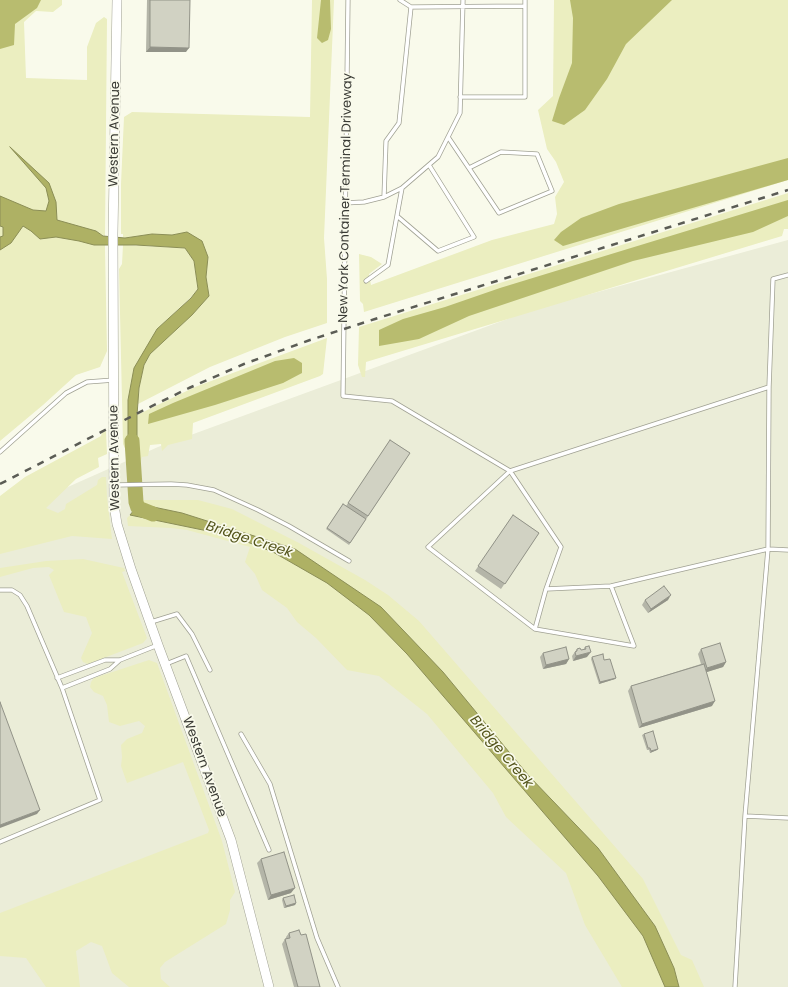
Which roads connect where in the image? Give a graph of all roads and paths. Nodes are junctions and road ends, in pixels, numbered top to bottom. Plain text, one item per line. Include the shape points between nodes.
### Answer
1 (117, 0) edge
2 (348, 0) edge
3 (400, 0) edge
4 (463, 0) edge
5 (525, 0) edge
6 (463, 6) junction
7 (525, 6) junction
8 (411, 7) junction
9 (460, 97) junction
10 (448, 137) junction
11 (429, 165) junction
12 (469, 168) junction
13 (402, 188) junction
14 (384, 197) junction
15 (344, 203) junction
16 (397, 216) junction
17 (788, 275) edge
18 (366, 281) dead end
19 (114, 380) junction
20 (769, 387) junction
21 (0, 452) edge
22 (510, 471) junction
23 (114, 485) junction
24 (768, 549) junction
25 (788, 550) edge
26 (348, 561) dead end
27 (611, 586) junction
28 (546, 589) junction
29 (0, 590) edge
30 (150, 622) junction
31 (535, 629) junction
32 (158, 645) junction
33 (120, 660) junction
34 (165, 664) junction
35 (210, 670) dead end
36 (57, 678) junction
37 (62, 688) junction
38 (241, 734) dead end
39 (745, 816) junction
40 (788, 818) edge
41 (0, 842) edge
42 (269, 850) dead end
43 (269, 987) edge
44 (338, 987) edge
45 (735, 987) edge

1 - 19 street, Western Avenue via 113,234
2 - 15 lane, New York Container Terminal Driveway
3 - 8 lane
4 - 6 lane
5 - 7 lane
6 - 7 lane
6 - 8 lane
6 - 9 lane
7 - 9 lane via 525,97
8 - 14 lane via 399,123 386,141
9 - 10 lane via 460,113
10 - 11 lane via 438,157
10 - 12 lane
11 - 13 lane
11 - 16 lane via 474,237 438,251
12 - 12 lane via 499,213 552,191 537,154 501,152
13 - 14 lane
13 - 16 lane
14 - 15 lane
15 - 22 lane, New York Container Terminal Driveway via 343,396 392,401
16 - 18 lane via 388,265
17 - 20 lane via 773,279
19 - 21 lane via 87,382 66,393
19 - 23 street, Western Avenue
20 - 22 lane
20 - 24 lane
22 - 28 lane via 560,547
22 - 31 lane via 428,547
23 - 26 lane via 187,485 224,494 289,526
23 - 30 street, Western Avenue via 114,505 118,524
24 - 25 lane
24 - 27 lane
24 - 39 lane
27 - 28 lane
27 - 31 lane via 634,646
28 - 31 lane
29 - 36 lane via 12,590 20,595
30 - 32 street, Western Avenue
30 - 35 lane via 177,614 192,634
32 - 33 lane
32 - 34 street, Western Avenue
33 - 36 lane via 106,660
33 - 37 lane via 110,669
34 - 42 lane via 186,656
34 - 43 street, Western Avenue via 231,840
36 - 37 lane
37 - 41 lane via 100,800
38 - 44 lane via 270,784 317,938
39 - 40 lane
39 - 45 lane

